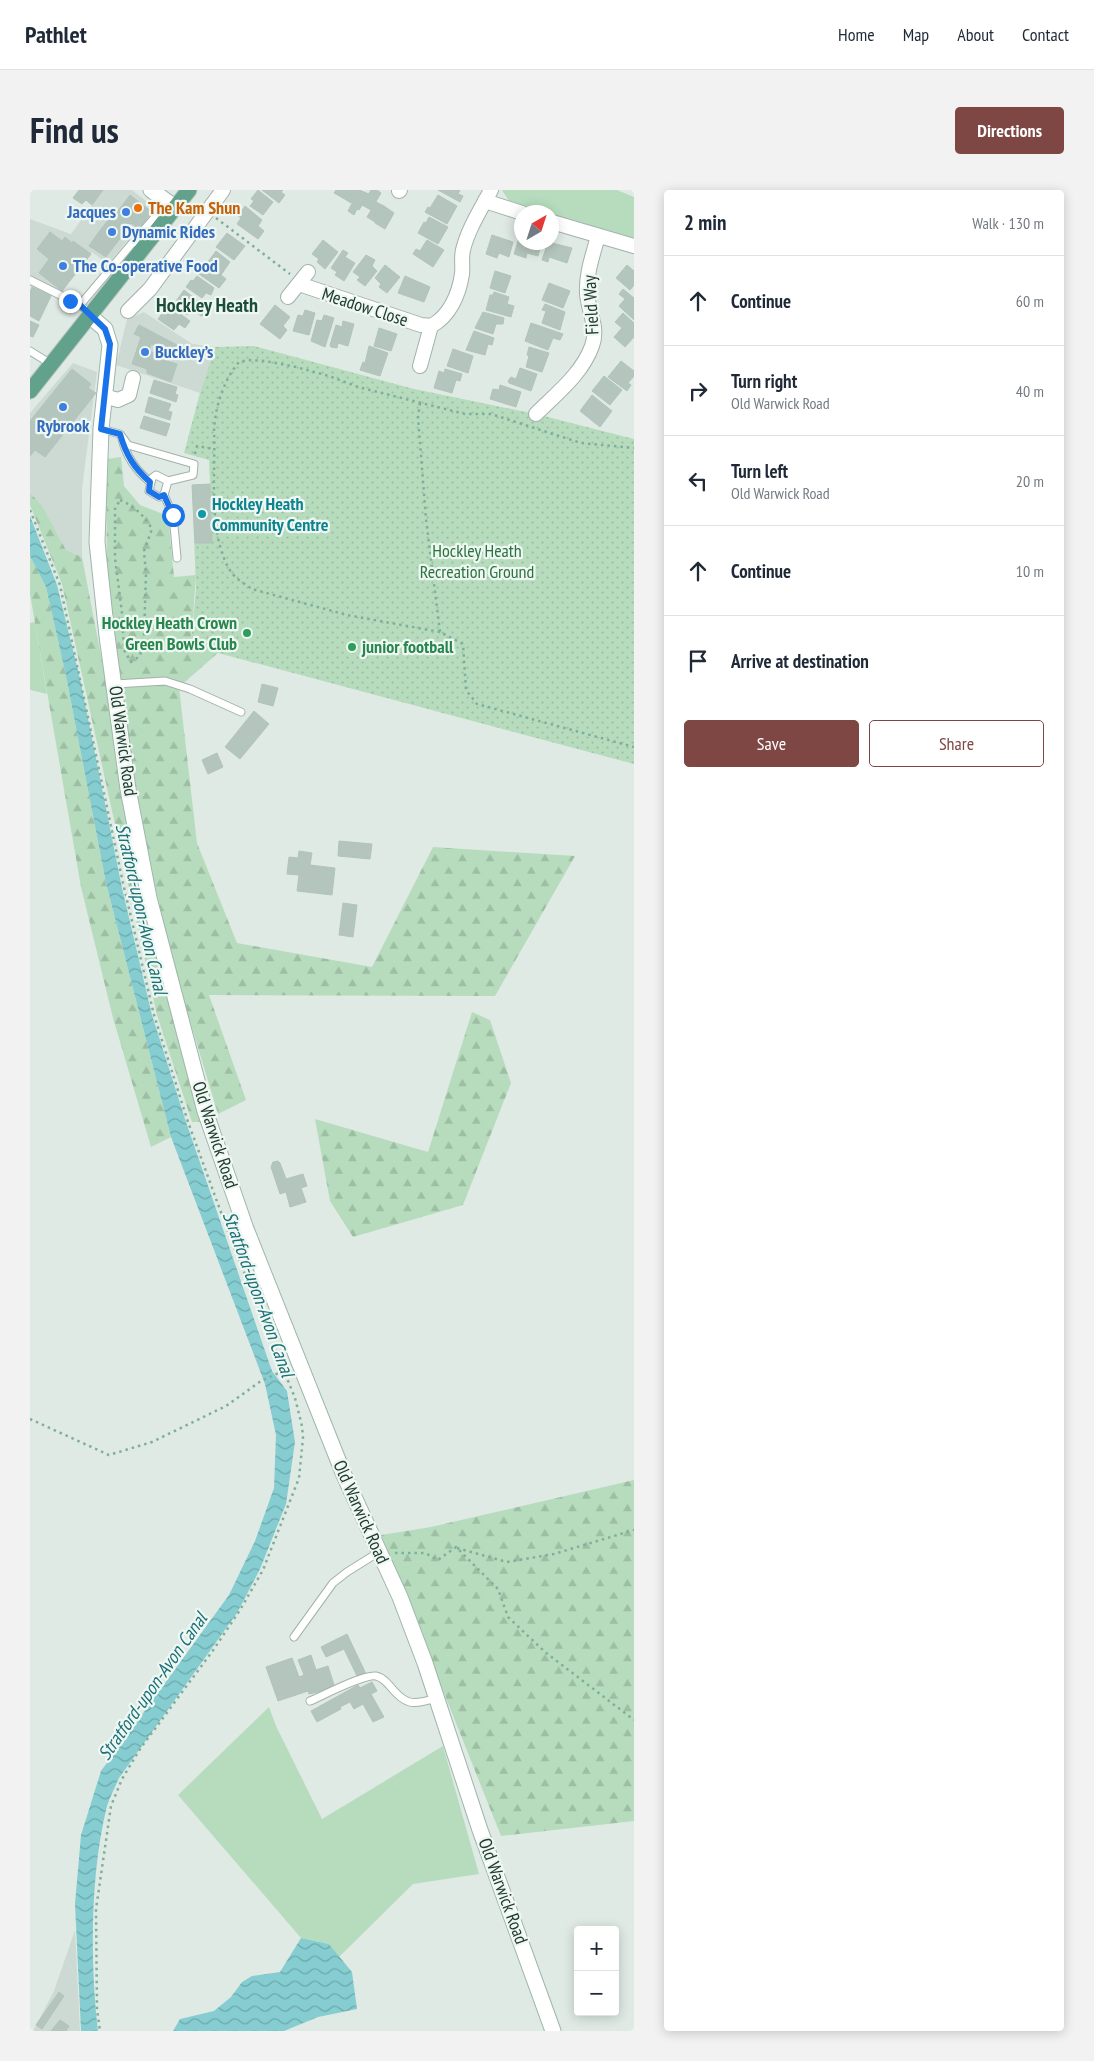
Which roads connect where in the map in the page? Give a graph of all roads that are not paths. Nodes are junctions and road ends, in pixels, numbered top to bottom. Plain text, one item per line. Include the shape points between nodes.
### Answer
1 (151, 190) edge
2 (190, 190) edge
3 (223, 190) edge
4 (488, 196) edge
5 (176, 208) junction
6 (514, 209) edge
7 (155, 217) dead end
8 (559, 224) edge
9 (598, 236) junction
10 (139, 245) junction
11 (634, 246) edge
12 (308, 272) dead end
13 (30, 280) edge
14 (111, 280) junction
15 (298, 284) junction
16 (288, 298) dead end
17 (80, 305) junction
18 (128, 311) dead end
19 (91, 316) junction
20 (431, 326) junction
21 (30, 352) edge
22 (52, 365) junction
23 (420, 366) dead end
24 (133, 378) dead end
25 (30, 391) edge
26 (104, 396) junction
27 (536, 414) dead end
28 (101, 429) junction
29 (120, 434) junction
30 (168, 481) junction
31 (150, 482) junction
32 (164, 495) junction
33 (177, 558) dead end
34 (115, 684) junction
35 (241, 712) dead end
36 (379, 1552) junction
37 (294, 1638) dead end
38 (436, 1697) junction
39 (310, 1701) dead end
40 (553, 2031) edge

1 - 5 main road
2 - 5 main road
3 - 18 street via 150,289
4 - 6 street, Meadow Close
4 - 20 street, Meadow Close via 469,233 457,294 440,321
5 - 10 main road
7 - 10 lane
8 - 9 street
9 - 11 street
9 - 27 street, Field Way via 587,276 593,344 576,373
10 - 14 main road
12 - 15 street, Meadow Close
13 - 17 lane
14 - 17 lane
14 - 19 main road
15 - 16 street, Meadow Close
15 - 20 street, Meadow Close
17 - 19 lane
19 - 22 main road
19 - 26 main road, Old Warwick Road via 105,329 110,344
20 - 23 street, Meadow Close
21 - 22 lane
22 - 25 main road
24 - 26 street via 129,395 118,400
26 - 28 main road, Old Warwick Road
28 - 29 lane
28 - 34 main road, Old Warwick Road via 97,542
29 - 30 lane via 128,445 194,464 193,475
29 - 31 lane via 125,452 136,470
30 - 31 lane via 156,475
30 - 32 lane
31 - 32 lane via 151,494
32 - 33 lane via 173,515
34 - 35 lane via 165,681
34 - 36 main road, Old Warwick Road via 128,789 149,898 205,1111 246,1229 344,1475
36 - 37 lane via 333,1583
36 - 38 main road, Old Warwick Road via 426,1663
38 - 39 lane via 409,1703 400,1699 384,1680 371,1676
38 - 40 main road, Old Warwick Road

